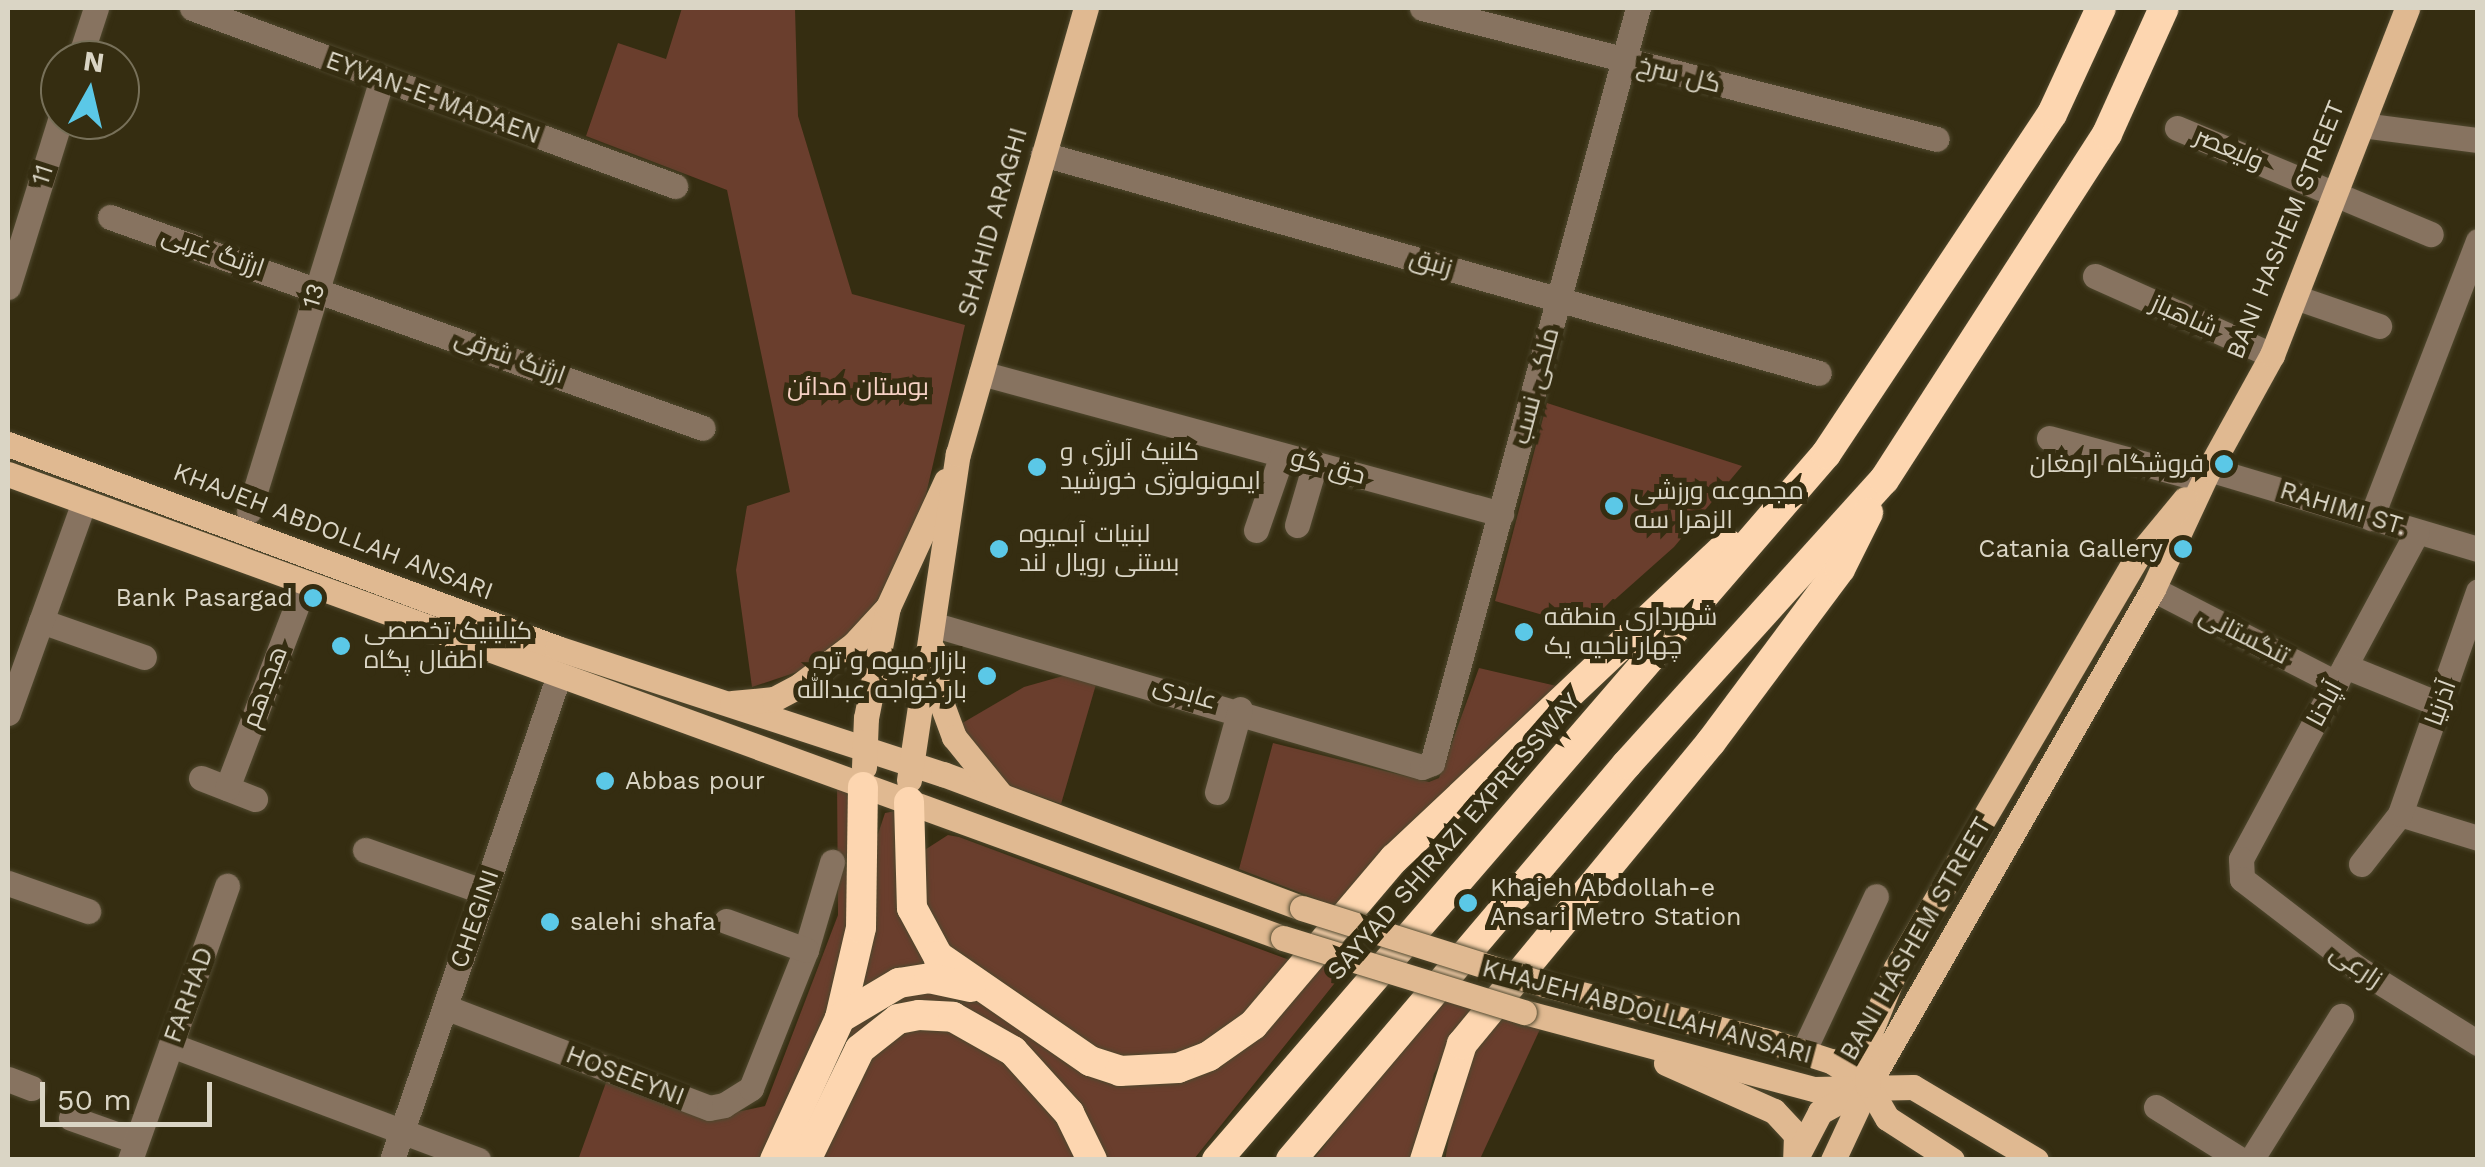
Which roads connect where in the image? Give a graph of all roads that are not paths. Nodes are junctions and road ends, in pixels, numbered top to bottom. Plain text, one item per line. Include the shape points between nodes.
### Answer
1 (96, 8) edge
2 (192, 8) edge
3 (1086, 8) edge
4 (1422, 8) edge
5 (1638, 8) edge
6 (2101, 8) edge
7 (2164, 8) edge
8 (2407, 8) edge
9 (86, 40) edge
10 (1624, 61) junction
11 (381, 81) junction
12 (2362, 125) junction
13 (2178, 128) dead end
14 (1936, 139) dead end
15 (54, 140) edge
16 (2478, 140) edge
17 (1043, 154) junction
18 (675, 186) dead end
19 (2335, 194) junction
20 (110, 217) dead end
21 (2431, 234) dead end
22 (2478, 241) edge
23 (2095, 276) dead end
24 (8, 287) edge
25 (316, 288) junction
26 (2295, 297) junction
27 (1560, 299) junction
28 (2378, 326) dead end
29 (2272, 356) junction
30 (1819, 372) dead end
31 (981, 373) junction
32 (703, 428) dead end
33 (2049, 438) dead end
34 (8, 444) edge
35 (958, 454) junction
36 (1826, 454) junction
37 (1282, 455) junction
38 (1315, 464) junction
39 (8, 474) edge
40 (2205, 474) junction
41 (1884, 480) junction
42 (83, 505) junction
43 (248, 511) dead end
44 (1501, 514) junction
45 (2371, 518) junction
46 (1297, 525) dead end
47 (1256, 530) dead end
48 (2417, 532) junction
49 (2478, 549) edge
50 (304, 586) junction
51 (2153, 589) junction
52 (2478, 591) edge
53 (888, 607) junction
54 (40, 621) junction
55 (934, 635) junction
56 (144, 658) dead end
57 (2340, 674) junction
58 (558, 678) junction
59 (720, 704) junction
60 (2441, 705) junction
61 (1240, 710) junction
62 (8, 713) edge
63 (865, 751) junction
64 (1432, 763) joint
65 (910, 764) junction
66 (200, 778) dead end
67 (227, 788) junction
68 (863, 788) junction
69 (1218, 792) dead end
70 (1004, 798) junction
71 (255, 799) dead end
72 (908, 802) junction
73 (2400, 814) junction
74 (2478, 838) edge
75 (365, 850) dead end
76 (832, 862) dead end
77 (2361, 864) dead end
78 (2242, 879) joint
79 (8, 882) edge
80 (227, 886) dead end
81 (485, 892) junction
82 (1876, 896) dead end
83 (88, 910) dead end
84 (726, 921) dead end
85 (806, 950) junction
86 (988, 993) junction
87 (445, 1007) junction
88 (2341, 1016) dead end
89 (840, 1018) junction
90 (1602, 1034) junction
91 (2478, 1043) edge
92 (171, 1045) junction
93 (1803, 1052) junction
94 (1868, 1085) junction
95 (2156, 1107) dead end
96 (71, 1118) dead end
97 (402, 1131) junction
98 (133, 1150) edge
99 (1429, 1154) edge
100 (1947, 1158) edge
101 (392, 1160) edge
102 (478, 1160) edge
103 (775, 1160) edge
104 (806, 1160) edge
105 (1092, 1160) edge
106 (1217, 1160) edge
107 (1291, 1160) edge
108 (1795, 1160) edge
109 (1833, 1160) edge
110 (2036, 1160) edge
111 (2241, 1160) edge
112 (2251, 1160) edge

1 - 9 street
2 - 11 street, EYVAN-E-MADAEN
3 - 17 main road, SHAHID ARAGHI
4 - 10 street, گل سرخ
5 - 10 street, ملکی نسب
6 - 36 highway, SAYYAD SHIRAZI EXPRESSWAY via 2052,114
7 - 41 highway via 2108,134
8 - 12 main road, BANI HASHEM STREET
10 - 14 street, گل سرخ
10 - 27 street, ملکی نسب
11 - 18 street, EYVAN-E-MADAEN
11 - 25 street, 13
12 - 16 street
12 - 19 main road, BANI HASHEM STREET
13 - 19 street, ولیعصر
15 - 24 street, 11
17 - 27 street, زنبق
17 - 31 main road, SHAHID ARAGHI
19 - 21 street, ولیعصر
19 - 26 main road, BANI HASHEM STREET
20 - 25 street, ارژنگ غربی
22 - 45 street
23 - 29 street, شاهباز
25 - 32 street, ارژنگ شرقی
25 - 43 street, 13
26 - 28 street
26 - 29 main road, BANI HASHEM STREET
27 - 30 street, زنبق
27 - 44 street, ملکی نسب
29 - 40 main road, BANI HASHEM STREET
31 - 35 main road, SHAHID ARAGHI
31 - 37 street, حق گو
33 - 40 street, RAHIMI ST.
34 - 59 main road, KHAJEH ABDOLLAH ANSARI
35 - 53 main road, SHAHID ARAGHI
35 - 55 main road, SHAHID ARAGHI
36 - 86 highway via 1394,859 1237,1040 1178,1068 1120,1071 1049,1038
36 - 106 highway, SAYYAD SHIRAZI EXPRESSWAY
37 - 38 street, حق گو
37 - 47 street
38 - 44 street, حق گو
38 - 46 street
39 - 42 main road
40 - 45 street, RAHIMI ST.
40 - 51 main road, BANI HASHEM STREET
40 - 94 main road, BANI HASHEM STREET via 2138,557 1896,968 1866,1045
41 - 99 highway via 1840,569 1767,668 1462,1044
41 - 107 highway via 1627,764
42 - 50 main road
42 - 54 street
44 - 64 street, ملکی نسب
45 - 48 street, RAHIMI ST.
48 - 49 street, RAHIMI ST.
48 - 57 street, آپادنا
50 - 58 main road
50 - 67 street, هجدهم
51 - 57 street, تنگستانی
51 - 94 main road, BANI HASHEM STREET
52 - 60 street, آذرنیا
53 - 59 main road via 854,644 800,685 774,699
53 - 63 main road, SHAHID ARAGHI
54 - 56 street
54 - 62 street
55 - 61 street, عابدی
55 - 65 main road, SHAHID ARAGHI via 921,673
55 - 70 main road via 938,694 954,737
57 - 60 street, تنگستانی
57 - 78 street, آپادنا via 2241,859
58 - 68 main road
58 - 81 street, CHEGINI
59 - 63 main road, KHAJEH ABDOLLAH ANSARI
60 - 73 street, آذرنیا
61 - 64 street, عابدی via 1422,767
61 - 69 street
63 - 65 main road, KHAJEH ABDOLLAH ANSARI
63 - 68 main road, SHAHID ARAGHI
65 - 70 main road, KHAJEH ABDOLLAH ANSARI
65 - 72 main road, SHAHID ARAGHI
66 - 67 street
67 - 71 street
68 - 72 main road, KHAJEH ABDOLLAH ANSARI
68 - 89 highway via 861,928
70 - 93 main road, KHAJEH ABDOLLAH ANSARI, bridge via 1302,908 1546,985
72 - 86 highway via 909,890 921,934
72 - 90 main road, KHAJEH ABDOLLAH ANSARI, bridge via 1283,938
73 - 74 street
73 - 77 street, آذرنیا
75 - 81 street
76 - 85 street, HOSEEYNI
78 - 91 street, زارعی via 2358,969
79 - 83 street
80 - 92 street, FARHAD
81 - 87 street, CHEGINI
82 - 93 street
84 - 85 street
85 - 87 street, HOSEEYNI via 752,1088 708,1108
86 - 89 highway via 929,978 898,983
87 - 97 street, CHEGINI
88 - 112 street
89 - 103 highway
90 - 94 main road, KHAJEH ABDOLLAH ANSARI via 1814,1089
90 - 108 main road via 1774,1111 1796,1135
92 - 97 street
92 - 98 street, FARHAD
93 - 94 main road, KHAJEH ABDOLLAH ANSARI
94 - 100 main road via 1887,1118
94 - 108 main road via 1820,1112
94 - 109 main road
94 - 110 main road via 1913,1087
95 - 111 street
96 - 98 street
97 - 101 street, CHEGINI
97 - 102 street
104 - 105 highway via 860,1049 898,1019 919,1015 953,1017 1013,1051 1069,1113

